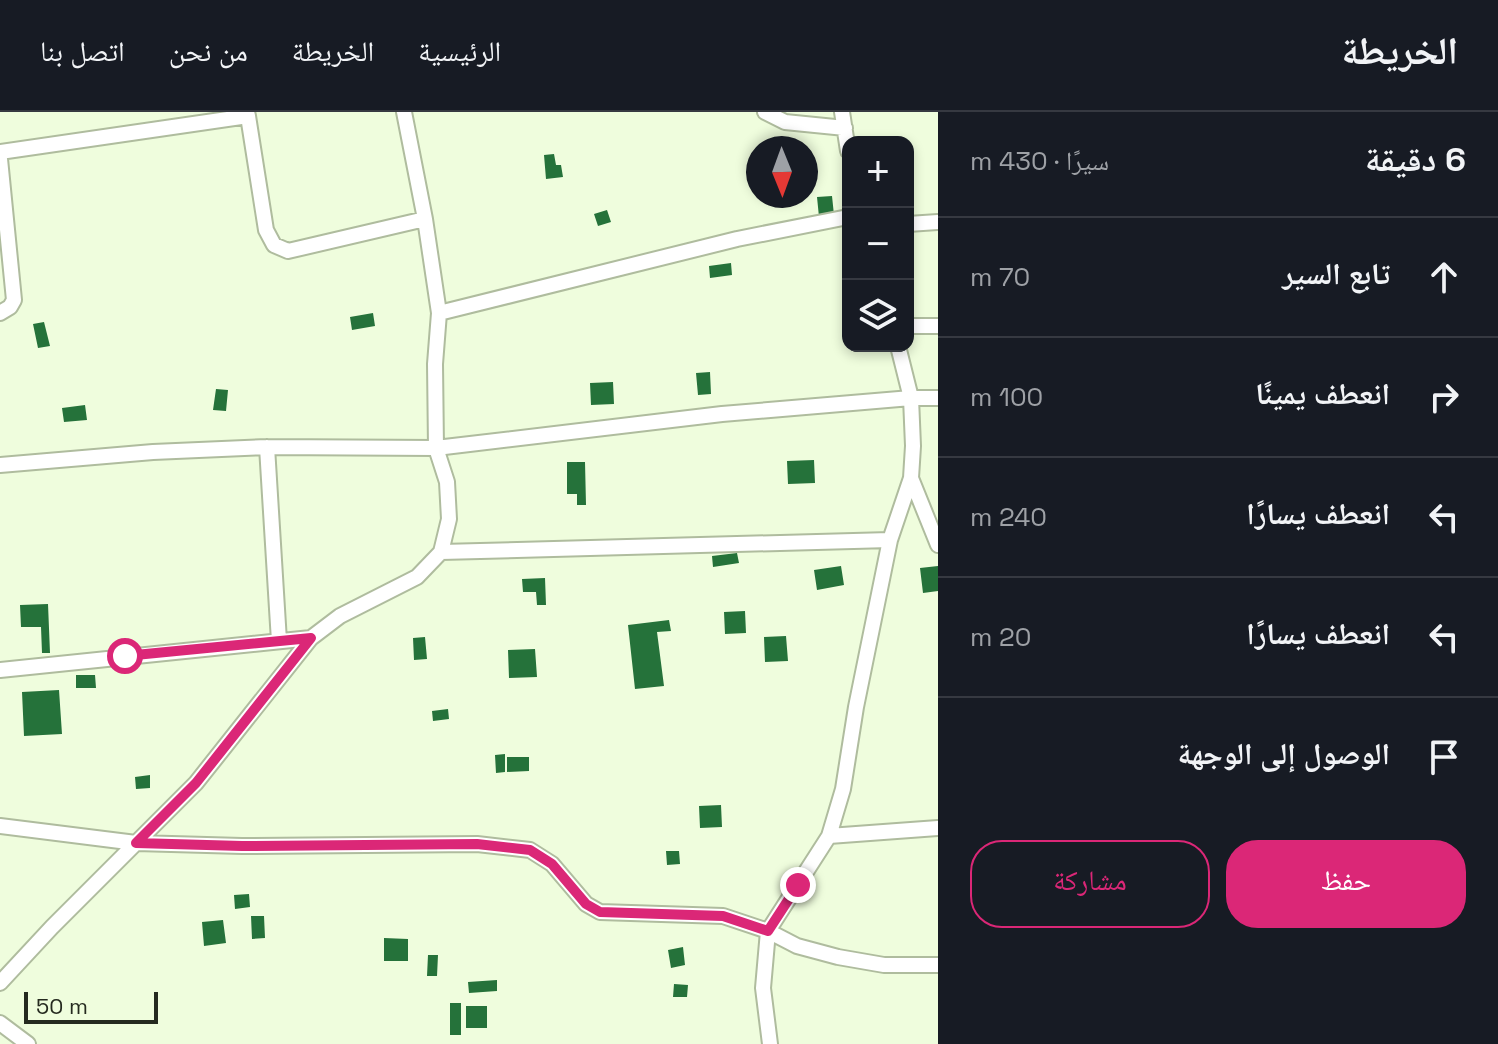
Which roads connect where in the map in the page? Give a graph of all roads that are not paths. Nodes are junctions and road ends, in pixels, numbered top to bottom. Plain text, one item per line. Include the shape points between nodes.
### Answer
1 (404, 112) edge
2 (765, 112) edge
3 (842, 112) edge
4 (247, 114) edge
5 (845, 128) junction
6 (846, 136) edge
7 (0, 152) edge
8 (0, 159) edge
9 (842, 218) edge
10 (425, 219) junction
11 (938, 222) edge
12 (914, 224) edge
13 (0, 313) edge
14 (439, 313) junction
15 (914, 326) edge
16 (938, 326) edge
17 (900, 352) edge
18 (911, 398) junction
19 (938, 398) edge
20 (267, 447) junction
21 (436, 448) junction
22 (0, 465) edge
23 (911, 478) junction
24 (890, 540) junction
25 (938, 545) edge
26 (441, 552) junction
27 (311, 638) junction
28 (279, 641) junction
29 (0, 670) edge
30 (0, 826) edge
31 (938, 828) edge
32 (829, 836) junction
33 (136, 843) junction
34 (768, 931) junction
35 (938, 965) edge
36 (0, 983) edge
37 (0, 1023) edge
38 (28, 1044) edge
39 (770, 1044) edge

1 - 10 street
2 - 5 street via 785,122
3 - 5 street
4 - 7 street
4 - 10 street via 266,230 274,245 288,251
5 - 6 street
8 - 13 street via 14,300
9 - 14 street
10 - 14 street
11 - 12 street
14 - 21 street
15 - 16 street
17 - 18 street
18 - 19 street
18 - 21 street
18 - 23 street
20 - 21 street
20 - 22 street
20 - 28 street
21 - 26 street via 447,482 449,519
23 - 24 street
23 - 25 street
24 - 26 street
24 - 32 street via 843,789
26 - 27 street via 417,577 340,616
27 - 28 street
27 - 33 street via 196,783
28 - 29 street
30 - 33 street
31 - 32 street
32 - 34 street
33 - 34 street via 477,844 530,850 552,864 586,904 600,912 723,916
33 - 36 street
34 - 35 street via 838,957 884,965
34 - 39 street via 763,988
37 - 38 street

